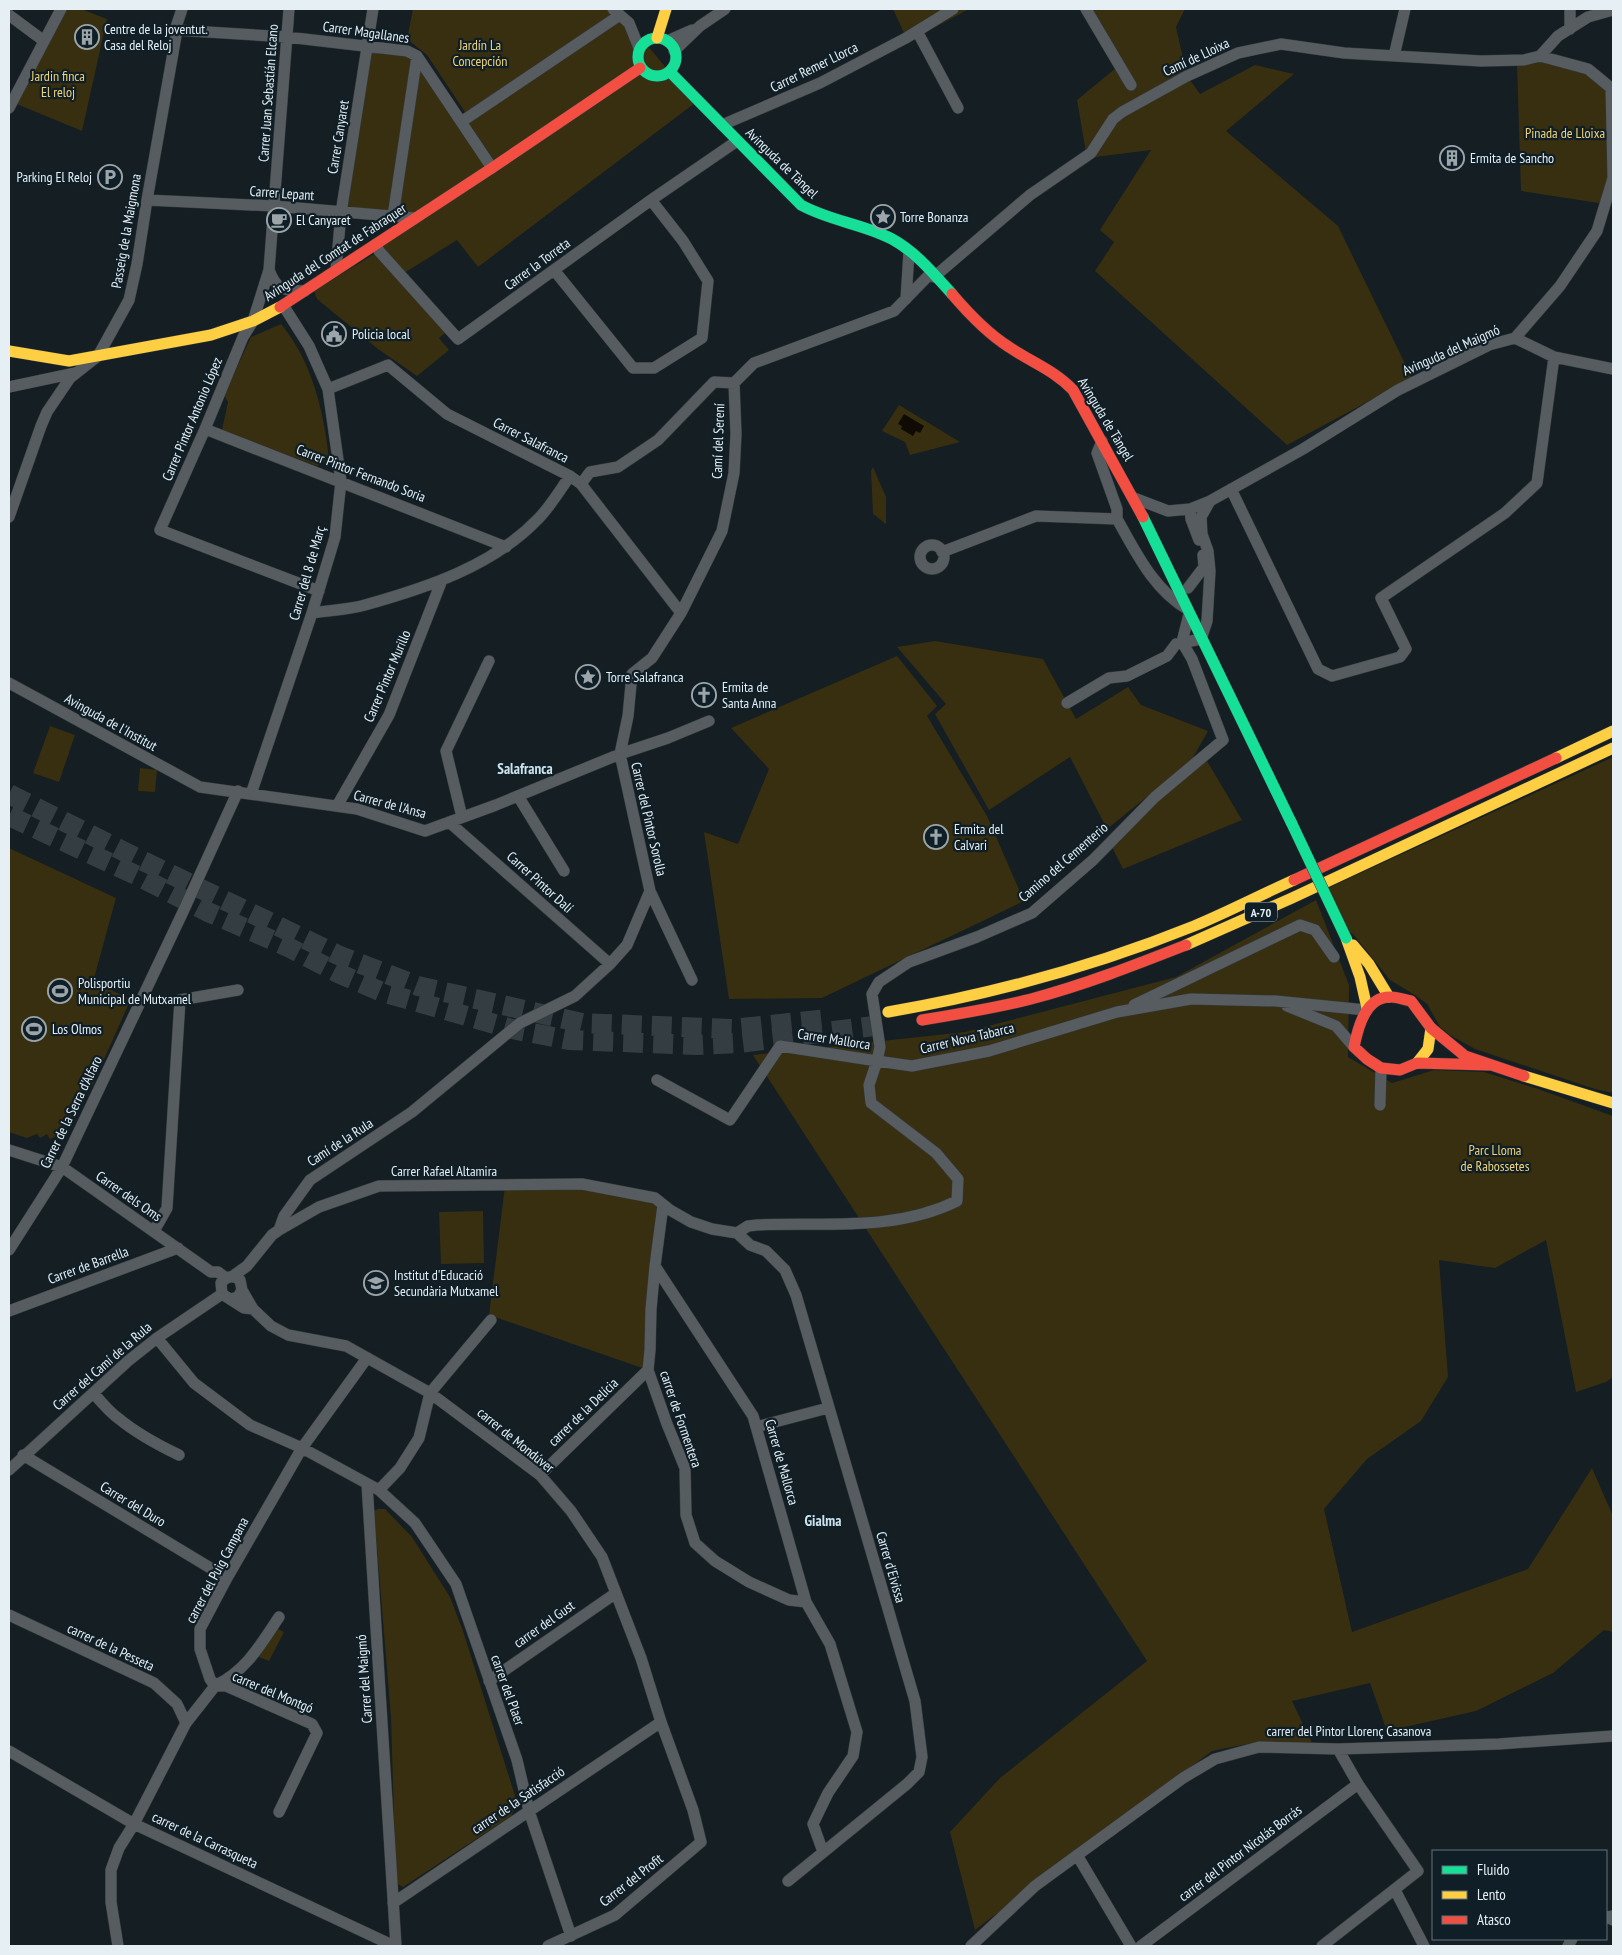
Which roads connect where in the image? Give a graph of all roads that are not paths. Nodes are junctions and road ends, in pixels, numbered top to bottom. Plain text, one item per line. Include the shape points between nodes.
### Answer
1 (60, 9) edge
2 (182, 9) edge
3 (289, 9) edge
4 (373, 9) edge
5 (666, 9) edge
6 (725, 9) edge
7 (954, 9) edge
8 (1086, 9) edge
9 (1405, 9) edge
10 (1570, 9) edge
11 (1613, 10) edge
12 (616, 12) edge
13 (9, 15) edge
14 (700, 26) junction
15 (1570, 29) junction
16 (175, 30) junction
17 (917, 31) junction
18 (287, 37) junction
19 (662, 40) junction
20 (44, 41) junction
21 (367, 47) junction
22 (639, 48) junction
23 (674, 51) junction
24 (417, 56) junction
25 (1394, 56) junction
26 (1540, 56) junction
27 (640, 68) junction
28 (670, 72) junction
29 (1131, 86) dead end
30 (9, 108) edge
31 (958, 108) dead end
32 (461, 122) junction
33 (722, 125) junction
34 (737, 141) junction
35 (492, 168) junction
36 (147, 200) junction
37 (651, 200) junction
38 (274, 206) junction
39 (341, 212) junction
40 (394, 216) junction
41 (415, 218) junction
42 (376, 244) junction
43 (909, 252) junction
44 (269, 270) junction
45 (336, 270) junction
46 (554, 270) junction
47 (933, 275) junction
48 (304, 291) junction
49 (906, 299) junction
50 (283, 305) junction
51 (253, 321) junction
52 (1515, 338) junction
53 (9, 350) edge
54 (98, 356) junction
55 (1554, 357) junction
56 (1613, 369) edge
57 (77, 372) junction
58 (734, 383) junction
59 (9, 387) edge
60 (328, 389) junction
61 (205, 429) junction
62 (1102, 441) junction
63 (570, 476) junction
64 (341, 481) junction
65 (581, 484) junction
66 (1231, 489) junction
67 (1134, 498) junction
68 (1210, 501) junction
69 (1190, 509) junction
70 (9, 517) edge
71 (1117, 519) junction
72 (506, 547) junction
73 (942, 552) dead end
74 (442, 580) junction
75 (1183, 589) junction
76 (319, 591) junction
77 (1209, 600) junction
78 (1188, 612) junction
79 (312, 613) junction
80 (681, 614) junction
81 (1201, 639) junction
82 (1179, 643) junction
83 (489, 661) dead end
84 (9, 683) edge
85 (1067, 703) dead end
86 (709, 721) dead end
87 (1613, 731) edge
88 (1613, 748) edge
89 (620, 754) junction
90 (200, 787) joint
91 (238, 791) junction
92 (251, 794) junction
93 (518, 796) junction
94 (337, 806) junction
95 (462, 817) junction
96 (449, 822) junction
97 (564, 871) dead end
98 (650, 891) junction
99 (1346, 938) junction
100 (1334, 957) dead end
101 (610, 964) junction
102 (692, 980) dead end
103 (238, 990) dead end
104 (1389, 997) junction
105 (1276, 1001) junction
106 (1367, 1009) junction
107 (1122, 1011) junction
108 (888, 1012) tunnel mouth
109 (908, 1022) dead end
110 (1431, 1028) junction
111 (1354, 1047) junction
112 (877, 1061) junction
113 (1416, 1063) junction
114 (1488, 1065) junction
115 (1381, 1068) junction
116 (657, 1080) dead end
117 (1613, 1104) edge
118 (1380, 1105) dead end
119 (9, 1150) edge
120 (62, 1167) junction
121 (663, 1205) junction
122 (279, 1230) junction
123 (154, 1231) junction
124 (737, 1233) junction
125 (178, 1248) junction
126 (9, 1250) edge
127 (655, 1266) junction
128 (231, 1287) junction
129 (9, 1310) edge
130 (491, 1320) dead end
131 (157, 1338) junction
132 (367, 1358) junction
133 (648, 1370) junction
134 (92, 1393) junction
135 (430, 1393) junction
136 (828, 1408) junction
137 (756, 1427) junction
138 (302, 1448) junction
139 (24, 1455) junction
140 (179, 1455) dead end
141 (9, 1470) edge
142 (540, 1475) junction
143 (368, 1484) junction
144 (379, 1490) junction
145 (227, 1578) junction
146 (616, 1593) junction
147 (806, 1602) junction
148 (9, 1615) edge
149 (279, 1617) dead end
150 (489, 1681) junction
151 (214, 1686) junction
152 (661, 1722) junction
153 (186, 1723) junction
154 (1613, 1736) edge
155 (1338, 1749) junction
156 (9, 1751) edge
157 (1358, 1784) junction
158 (529, 1810) junction
159 (279, 1812) dead end
160 (134, 1824) junction
161 (700, 1842) joint
162 (823, 1852) junction
163 (1078, 1855) junction
164 (788, 1881) dead end
165 (1395, 1890) junction
166 (393, 1904) junction
167 (571, 1936) junction
168 (118, 1946) edge
169 (395, 1946) edge
170 (548, 1946) edge
171 (971, 1946) edge
172 (1131, 1946) edge
173 (1141, 1946) edge
174 (1322, 1946) edge
175 (1424, 1946) edge

1 - 20 street
2 - 16 street, Passeig de la Maigmona
3 - 18 street, Carrer Juan Sebastián Elcano
4 - 21 street, Carrer Canyaret
5 - 19 main road
6 - 14 street
7 - 17 street, Carrer Remer Llorca
8 - 29 street
9 - 25 street
10 - 15 street
11 - 15 street via 1588,17
12 - 22 street via 629,23
12 - 32 street
13 - 20 street
14 - 19 street
14 - 23 street
15 - 26 street via 1558,36
16 - 18 street, Carrer Magallanes
16 - 36 street, Passeig de la Maigmona
17 - 31 street
17 - 33 street, Carrer Remer Llorca via 820,83
18 - 21 street, Carrer Magallanes
18 - 38 street, Carrer Juan Sebastián Elcano
19 - 22 main road via 650,39
19 - 23 main road
20 - 30 street
21 - 24 street, Carrer Magallanes via 408,51
21 - 39 street, Carrer Canyaret
22 - 27 main road
23 - 28 main road via 677,58
24 - 32 street, Carrer Magallanes
24 - 40 street
25 - 26 street, Camí de Lloixa via 1481,61 1524,60
25 - 47 street, Camí de Lloixa via 1280,44 1238,53 1187,76 1113,119 1091,153 1030,195
26 - 52 street, Avinguda del Maigmó via 1588,69 1611,88 1613,178 1597,231 1560,286
27 - 28 main road via 652,76
27 - 35 main road, Avinguda del Comtat de Fabraquer
28 - 33 main road, Avinguda de Tàngel
32 - 35 street, Carrer Magallanes
33 - 34 main road, Avinguda de Tàngel
34 - 37 street, Carrer la Torreta
34 - 43 main road, Avinguda de Tàngel via 801,205 814,213 892,241
35 - 41 main road, Avinguda del Comtat de Fabraquer
36 - 38 street, Carrer Lepant
36 - 54 street, Passeig de la Maigmona via 129,300
37 - 46 street, Carrer la Torreta
37 - 46 street via 683,241 708,281 702,338 654,368 633,368
38 - 39 street, Carrer Lepant
38 - 44 street, Carrer Juan Sebastián Elcano
39 - 40 street, Carrer Lepant
39 - 45 street, Carrer Canyaret
40 - 41 street, Carrer Lepant
41 - 42 main road, Avinguda del Comtat de Fabraquer
42 - 45 main road, Avinguda del Comtat de Fabraquer
42 - 46 street, Carrer la Torreta via 458,339
43 - 47 main road, Avinguda de Tàngel
43 - 49 street
44 - 48 street via 273,282 283,290
44 - 51 street, Carrer Pintor Antonio López
45 - 48 main road, Avinguda del Comtat de Fabraquer
47 - 49 street
47 - 62 main road, Avinguda de Tàngel via 1001,343 1062,377
48 - 50 main road, Avinguda del Comtat de Fabraquer
49 - 58 street via 894,311 754,363
50 - 51 main road, Avinguda del Comtat de Fabraquer
50 - 60 street, Carrer del 8 de Març via 309,346
51 - 54 main road, Avinguda del Comtat de Fabraquer via 211,336
51 - 61 street, Carrer Pintor Antonio López via 243,337
52 - 55 street
52 - 66 street, Avinguda del Maigmó via 1489,345 1398,390
53 - 54 main road, Avinguda del Comtat de Fabraquer via 69,361
54 - 57 street, Passeig de la Maigmona
55 - 56 street
55 - 66 street via 1537,483 1505,513 1381,598 1406,649 1400,658 1332,676 1318,669
57 - 59 street
57 - 70 street, Passeig de la Maigmona via 47,412
58 - 65 street via 714,382 658,440 618,467 590,472
58 - 80 street, Camí del Serení via 734,473 722,531
60 - 63 street, Carrer Salafranca via 388,365 447,414
60 - 64 street, Carrer del 8 de Març
61 - 64 street, Carrer Pintor Fernando Soria
61 - 76 street, Carrer Pintor Antonio López via 160,530
62 - 67 main road, Avinguda de Tàngel
62 - 71 street via 1097,453 1117,509
63 - 65 street, Carrer Salafranca
63 - 72 street via 538,519
64 - 72 street, Carrer Pintor Fernando Soria
64 - 76 street, Carrer del 8 de Març via 335,537
65 - 80 street, Carrer Salafranca
66 - 68 street, Avinguda del Maigmó
67 - 69 street, Avinguda del Maigmó via 1168,511
67 - 75 main road, Avinguda de Tàngel
68 - 69 street, Avinguda del Maigmó
68 - 77 street via 1201,517 1209,561
69 - 75 street via 1202,546 1204,567
71 - 73 street via 1036,516
71 - 78 street via 1154,582
72 - 74 street
74 - 79 street via 364,605
74 - 94 street, Carrer Pintor Murillo via 390,715
75 - 77 street via 1202,592
75 - 78 main road, Avinguda de Tàngel
76 - 79 street, Carrer del 8 de Març
77 - 81 street
78 - 81 main road, Avinguda de Tàngel
78 - 82 street
79 - 92 street, Carrer del 8 de Març
80 - 89 street, Camí del Serení via 652,658 632,674
81 - 82 street
81 - 99 main road, Avinguda de Tàngel, bridge
82 - 85 street via 1167,656 1127,676 1109,678
82 - 112 street, Camino del Cementerio via 1192,659 1223,740 1156,797 1093,860 1032,913 909,962 879,982 872,994 880,1047
83 - 95 street via 446,750
84 - 90 street, Avinguda de l'Institut
86 - 89 street, Carrer de l'Ansa
87 - 108 main road, A-70 via 1196,925 1138,948 1033,981
88 - 109 main road, A-70 via 1230,926 1138,965 1028,998
89 - 93 street, Carrer de l'Ansa
89 - 98 street, Carrer del Pintor Sorolla
90 - 91 street, Carrer de l'Ansa
91 - 92 street, Carrer de l'Ansa
91 - 120 street, Carrer de la Serra d'Alfaro
92 - 94 street, Carrer de l'Ansa
93 - 95 street, Carrer de l'Ansa
93 - 97 street
94 - 96 street, Carrer de l'Ansa via 357,809 425,831
95 - 96 street, Carrer de l'Ansa
96 - 101 street, Carrer Pintor Dalí
98 - 101 street, Camí de la Rula via 627,945
98 - 102 street, Carrer del Pintor Sorolla
99 - 104 main road via 1369,964
99 - 106 main road via 1360,976
100 - 107 street via 1315,930 1300,925
101 - 122 street, Camí de la Rula via 575,996 520,1023 412,1112 310,1180 284,1216
103 - 123 street via 180,1000 167,1208
104 - 106 main road
104 - 110 main road via 1412,1001
105 - 106 street, Carrer Nova Tabarca
105 - 107 street, Carrer Nova Tabarca via 1191,999
105 - 111 street via 1336,1026
106 - 111 main road via 1357,1029
107 - 112 street, Carrer Nova Tabarca via 989,1051 912,1066
110 - 113 main road via 1428,1049
110 - 114 main road via 1466,1056
111 - 115 main road
112 - 116 street, Carrer Mallorca via 780,1046 730,1120
112 - 124 street via 869,1085 871,1103 936,1153 958,1179 957,1201 939,1210 908,1218 844,1225 757,1225
113 - 114 main road
113 - 115 main road via 1400,1070
114 - 117 main road
115 - 118 street
119 - 120 street, Carrer dels Oms
120 - 123 street, Carrer dels Oms
120 - 126 street, Carrer de la Serra d'Alfaro
121 - 122 street, Carrer Rafael Altamira via 655,1198 582,1184 379,1186 318,1208
121 - 124 street via 700,1226
121 - 127 street
122 - 128 street, Carrer Rafael Altamira via 248,1266 246,1275
123 - 125 street, Carrer dels Oms
124 - 136 street, Carrer d'Eivissa via 750,1245 766,1252 785,1270 796,1295
125 - 128 street, Carrer dels Oms via 211,1272 213,1278
125 - 129 street, Carrer de Barrella
127 - 133 street, carrer de Formentera
127 - 137 street, Carrer de Mallorca via 753,1416
128 - 131 street, Carrer del Camí de la Rula
128 - 132 street, carrer de Mondúver via 271,1326 288,1335 346,1346
130 - 135 street
131 - 134 street, Carrer del Camí de la Rula
131 - 138 street via 194,1383 250,1425
132 - 135 street, carrer de Mondúver
132 - 138 street, carrer del Puig Campana
133 - 142 street, carrer de la Delícia
133 - 147 street, carrer de Formentera via 685,1468 686,1515 695,1543 715,1561 750,1582 789,1600
134 - 139 street, Carrer del Camí de la Rula
134 - 140 street via 127,1425
135 - 142 street, carrer de Mondúver
135 - 144 street via 419,1438 400,1468
136 - 137 street
136 - 162 street, Carrer d'Eivissa via 915,1701 922,1758 919,1772 907,1784
137 - 147 street, Carrer de Mallorca
138 - 143 street
138 - 145 street, carrer del Puig Campana
139 - 141 street, Carrer del Camí de la Rula
139 - 145 street, Carrer del Duro
142 - 146 street, carrer de Mondúver via 571,1511 602,1557
143 - 144 street, carrer del Plaer
143 - 166 street, Carrer del Maigmó
144 - 150 street, carrer del Plaer via 415,1523 456,1584
145 - 151 street, carrer del Puig Campana via 200,1630 200,1649
146 - 150 street, carrer del Gust
146 - 152 street, carrer de Mondúver
147 - 162 street, Carrer de Mallorca via 830,1644 857,1732 853,1756 828,1792 813,1824
148 - 153 street, carrer de la Pesseta via 154,1683 177,1704
149 - 151 street via 251,1659 226,1681
150 - 158 street, carrer del Plaer via 517,1760
151 - 153 street
151 - 159 street, carrer del Montgó via 226,1686 312,1724 317,1732
152 - 158 street, carrer de la Satisfacció
152 - 161 street, carrer de Mondúver via 693,1810
153 - 160 street
154 - 155 street, carrer del Pintor Llorenç Casanova via 1499,1744
155 - 157 street
155 - 163 street, carrer del Pintor Llorenç Casanova via 1259,1747 1215,1759 1183,1778
156 - 160 street, carrer de la Carrasqueta
157 - 165 street via 1418,1871
157 - 173 street, carrer del Pintor Nicolás Borrás
158 - 166 street, carrer de la Satisfacció
158 - 167 street, carrer del Plaer
160 - 168 street via 119,1848 111,1870 111,1902
160 - 169 street, carrer de la Carrasqueta
161 - 167 street, Carrer del Profit via 615,1915
162 - 164 street, Carrer d'Eivissa
163 - 171 street, carrer del Pintor Llorenç Casanova via 1035,1886
163 - 172 street
165 - 174 street
165 - 175 street
166 - 169 street, Carrer del Maigmó
167 - 170 street, Carrer del Profit

